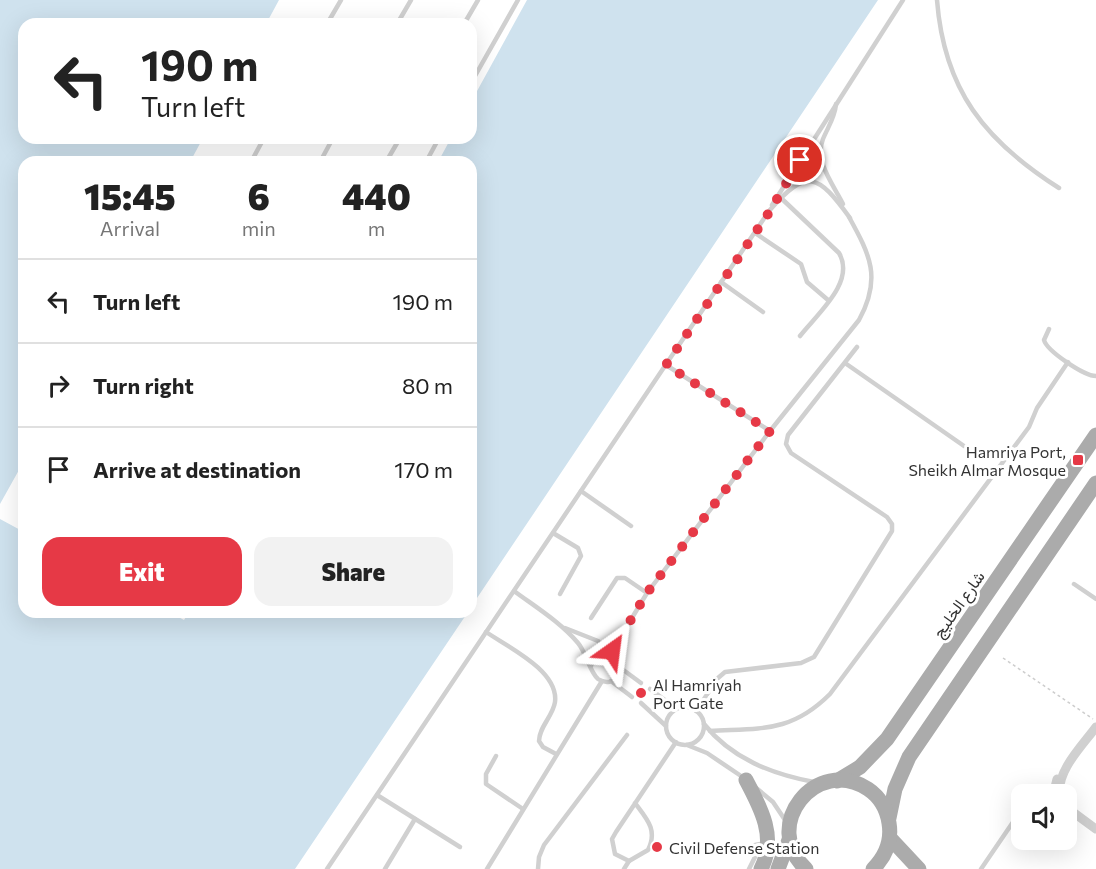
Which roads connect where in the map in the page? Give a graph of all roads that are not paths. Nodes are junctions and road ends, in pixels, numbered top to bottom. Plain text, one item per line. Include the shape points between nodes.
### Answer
1 (341, 0) edge
2 (411, 0) edge
3 (478, 0) edge
4 (518, 0) edge
5 (903, 0) edge
6 (937, 0) edge
7 (330, 18) edge
8 (400, 18) edge
9 (468, 18) edge
10 (477, 72) edge
11 (836, 104) junction
12 (1059, 188) dead end
13 (781, 198) junction
14 (770, 211) junction
15 (850, 218) junction
16 (755, 232) junction
17 (721, 282) junction
18 (828, 300) junction
19 (764, 312) dead end
20 (1050, 329) dead end
21 (800, 336) dead end
22 (857, 347) dead end
23 (1068, 362) junction
24 (845, 363) junction
25 (666, 365) junction
26 (1096, 376) edge
27 (770, 431) junction
28 (1096, 435) edge
29 (964, 446) dead end
30 (1096, 483) edge
31 (581, 491) junction
32 (631, 526) dead end
33 (553, 533) junction
34 (1074, 584) dead end
35 (514, 591) junction
36 (647, 593) junction
37 (560, 594) dead end
38 (1096, 599) edge
39 (591, 618) dead end
40 (565, 628) junction
41 (486, 632) junction
42 (609, 651) junction
43 (591, 666) junction
44 (622, 669) junction
45 (602, 681) junction
46 (611, 681) junction
47 (641, 683) dead end
48 (650, 689) dead end
49 (632, 697) dead end
50 (640, 703) dead end
51 (681, 708) junction
52 (696, 711) junction
53 (704, 724) junction
54 (666, 726) junction
55 (1096, 727) edge
56 (710, 731) junction
57 (627, 735) dead end
58 (676, 742) junction
59 (687, 745) junction
60 (556, 754) junction
61 (496, 756) dead end
62 (746, 780) junction
63 (830, 782) junction
64 (1056, 784) edge
65 (377, 795) junction
66 (635, 803) junction
67 (523, 809) junction
68 (1077, 815) edge
69 (889, 818) junction
70 (415, 819) junction
71 (1011, 825) edge
72 (1096, 829) edge
73 (789, 834) junction
74 (890, 838) junction
75 (768, 842) junction
76 (460, 847) dead end
77 (629, 861) junction
78 (327, 869) edge
79 (385, 869) edge
80 (487, 869) edge
81 (538, 869) edge
82 (624, 869) edge
83 (749, 869) edge
84 (761, 869) edge
85 (778, 869) edge
86 (806, 869) edge
87 (873, 869) edge
88 (918, 869) edge
89 (981, 869) edge

1 - 7 lane
2 - 8 lane
3 - 9 lane
4 - 10 lane
5 - 11 lane
6 - 12 lane via 944,51 967,103 1009,153
11 - 14 lane
11 - 15 lane via 822,142 821,158
13 - 14 lane
13 - 15 lane via 794,185 819,183 832,193
13 - 18 lane via 842,258 844,276
14 - 16 lane
15 - 27 lane via 871,262 867,307
16 - 17 lane
16 - 18 lane via 801,264 807,282
17 - 19 lane
17 - 25 lane
18 - 21 lane
20 - 23 lane via 1045,344
22 - 24 lane
23 - 26 lane via 1086,375
23 - 56 lane via 1029,427 830,694 802,718 791,722
24 - 29 lane
24 - 52 lane via 788,435 787,447 887,518 892,531 814,657 801,663 725,672
25 - 27 lane
25 - 31 lane
27 - 36 lane
28 - 63 main road, شارع الخليج via 883,744 860,767
30 - 69 main road via 909,757 895,789
31 - 32 lane
31 - 33 lane
33 - 35 lane
33 - 37 lane via 578,548 581,556
34 - 38 lane
35 - 40 lane
35 - 41 lane
36 - 39 lane via 628,580 617,578
36 - 42 lane
40 - 42 lane via 598,641
40 - 43 lane
41 - 60 lane via 549,679 555,704 539,738 541,745
41 - 65 lane
42 - 43 lane via 595,656
42 - 44 lane via 620,658
43 - 45 lane
44 - 46 lane
44 - 47 lane
45 - 46 lane
45 - 60 lane
46 - 49 lane
48 - 51 lane
50 - 54 lane
51 - 52 lane
51 - 54 lane via 672,713
52 - 53 lane
53 - 56 lane
53 - 59 lane via 700,738
54 - 58 lane
55 - 64 street
56 - 63 lane via 767,771
57 - 81 lane via 544,845
58 - 59 lane
58 - 66 lane
59 - 62 lane via 707,753
60 - 67 lane
61 - 67 lane via 486,774 486,784
62 - 73 lane via 773,802
62 - 75 main road via 766,824
63 - 69 main road via 866,788 880,801
63 - 73 main road, شارع الخليج via 800,800 792,813
65 - 70 lane
65 - 78 lane
66 - 77 lane via 612,839 615,854
66 - 77 lane via 650,822 653,836 648,850
67 - 80 lane
68 - 72 street
69 - 74 main road
70 - 76 lane
70 - 79 lane
71 - 89 lane
73 - 85 main road
73 - 86 main road via 798,861
74 - 87 main road via 885,854
74 - 88 main road
75 - 83 lane via 756,844
75 - 84 main road
77 - 82 lane

